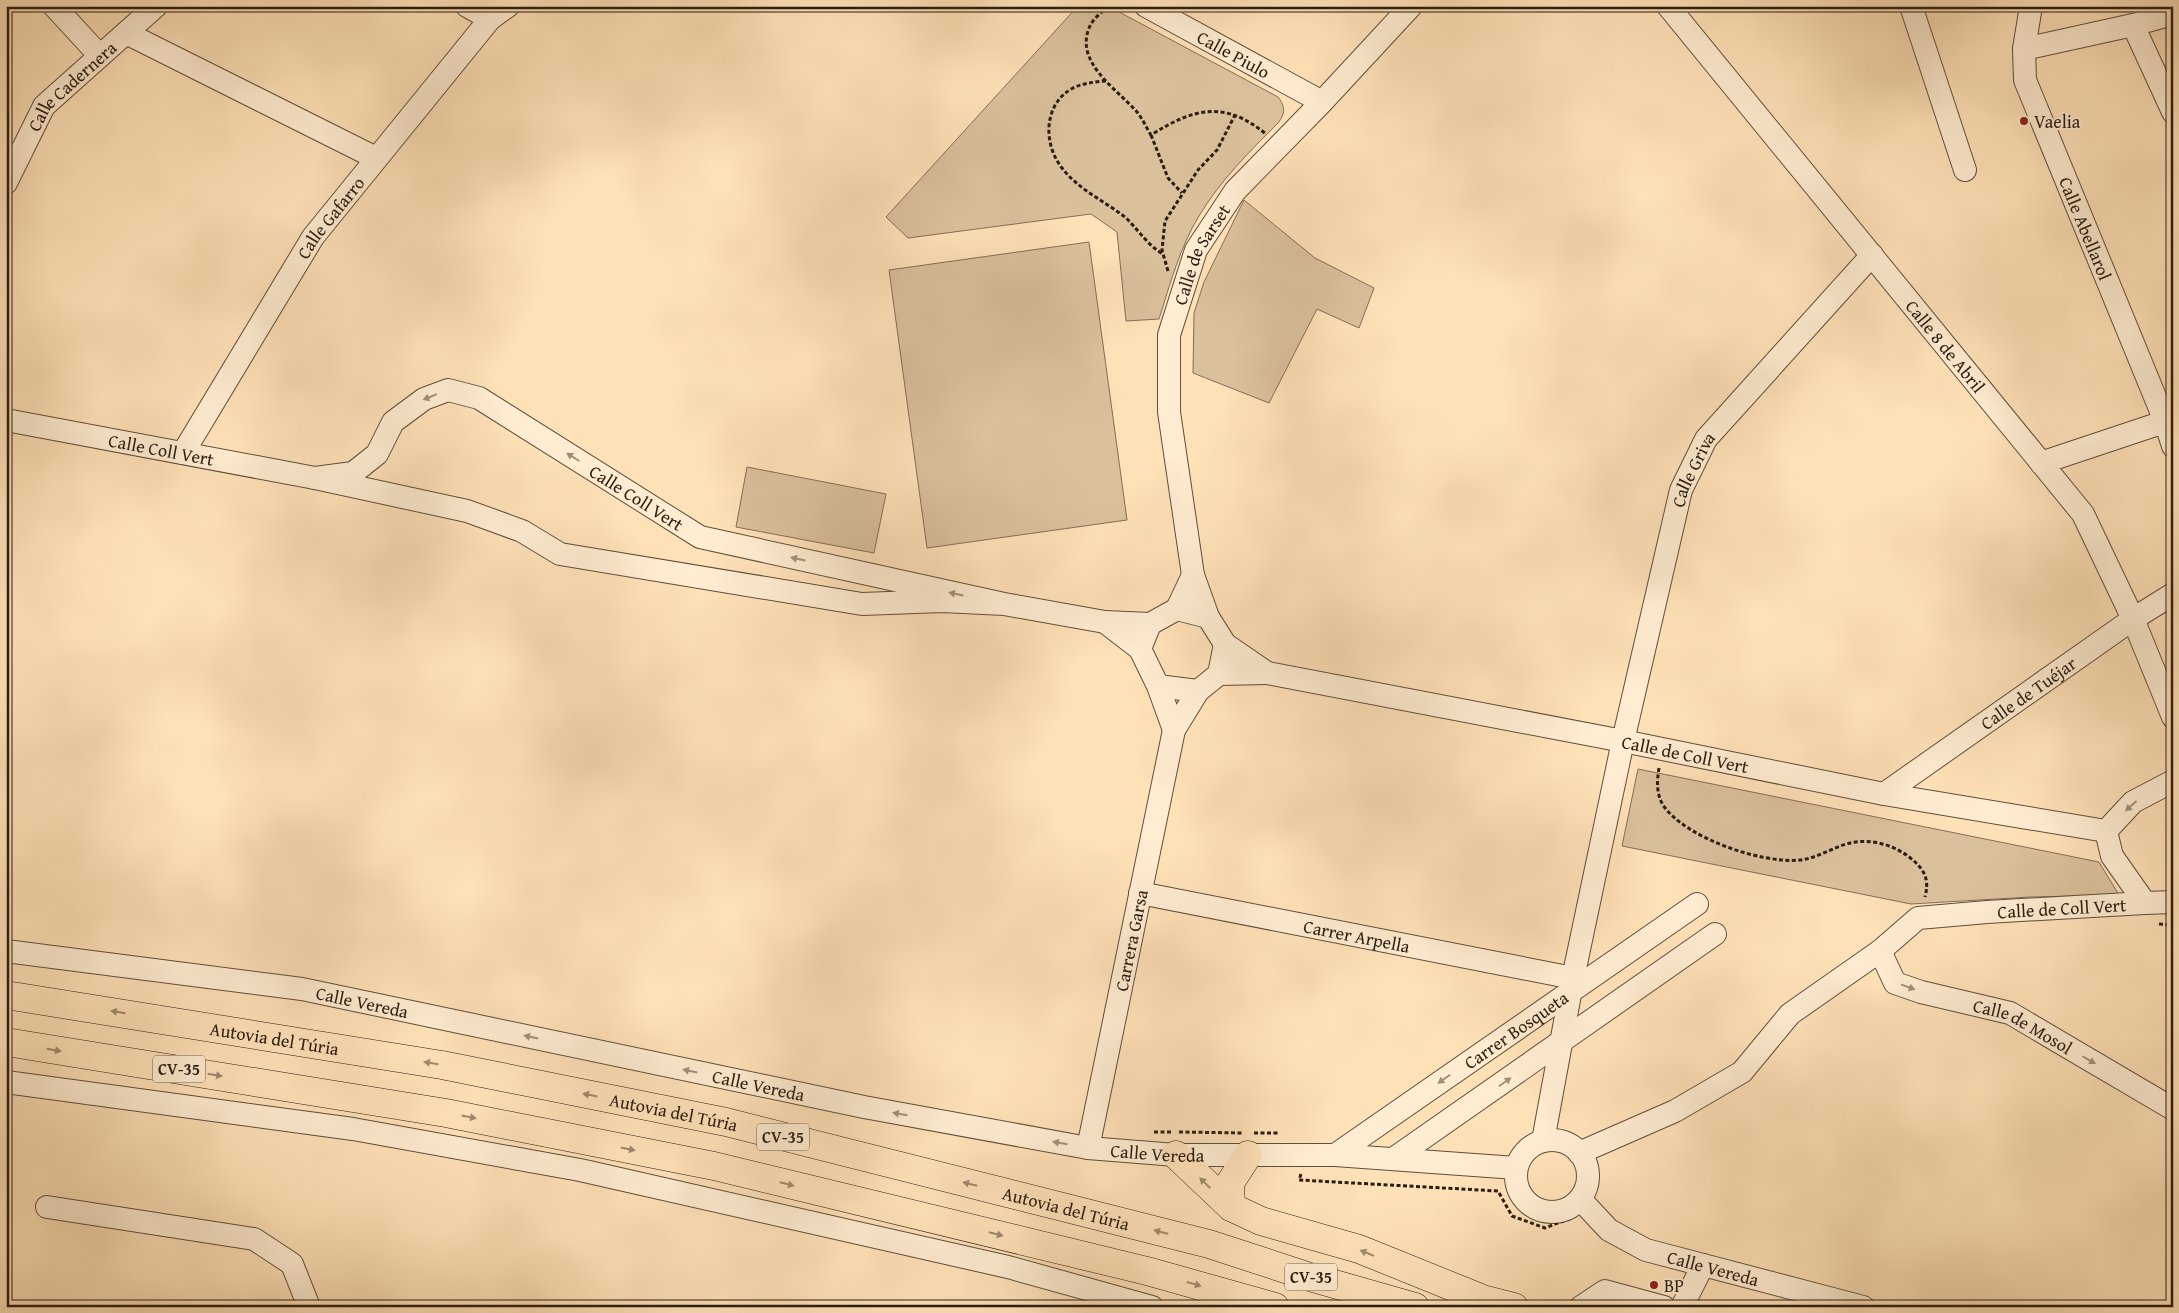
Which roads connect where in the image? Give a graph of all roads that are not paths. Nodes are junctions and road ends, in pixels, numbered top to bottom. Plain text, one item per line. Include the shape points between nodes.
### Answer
1 (54, 6) edge
2 (156, 6) edge
3 (467, 6) edge
4 (1146, 6) edge
5 (1411, 6) edge
6 (1668, 6) edge
7 (1911, 6) edge
8 (2031, 6) edge
9 (499, 12) edge
10 (2173, 14) edge
11 (2134, 25) junction
12 (126, 33) junction
13 (2024, 49) junction
14 (100, 56) junction
15 (1322, 102) junction
16 (2173, 112) edge
17 (376, 158) junction
18 (1965, 170) dead end
19 (6, 182) edge
20 (1872, 255) junction
21 (6, 420) edge
22 (2169, 420) edge
23 (2173, 446) edge
24 (183, 453) junction
25 (2041, 463) junction
26 (315, 478) junction
27 (1193, 575) junction
28 (2173, 594) edge
29 (1004, 604) junction
30 (1177, 609) junction
31 (1208, 617) junction
32 (2133, 619) junction
33 (1105, 622) junction
34 (1150, 624) junction
35 (1225, 644) junction
36 (1140, 649) junction
37 (1267, 673) junction
38 (1219, 674) junction
39 (1158, 686) junction
40 (1198, 691) junction
41 (2173, 717) edge
42 (1174, 730) junction
43 (1623, 741) junction
44 (2173, 781) edge
45 (1884, 794) junction
46 (2106, 831) junction
47 (1140, 893) junction
48 (2173, 902) edge
49 (2145, 903) junction
50 (1697, 904) dead end
51 (1715, 934) dead end
52 (6, 951) edge
53 (1880, 951) junction
54 (1572, 985) junction
55 (6, 994) edge
56 (6, 1042) edge
57 (1561, 1042) junction
58 (6, 1082) edge
59 (2173, 1109) edge
60 (1543, 1141) junction
61 (1088, 1148) junction
62 (1579, 1153) junction
63 (1176, 1155) junction
64 (1248, 1155) junction
65 (1335, 1155) junction
66 (1393, 1160) junction
67 (1516, 1168) junction
68 (47, 1207) dead end
69 (1231, 1208) junction
70 (1577, 1208) junction
71 (1209, 1244) junction
72 (1703, 1265) junction
73 (1478, 1297) junction
74 (1870, 1304) edge
75 (309, 1307) edge
76 (1152, 1307) edge
77 (1275, 1307) edge
78 (1415, 1307) edge
79 (1514, 1307) edge
80 (1581, 1307) edge
81 (1664, 1307) edge
82 (1682, 1307) edge

1 - 14 street
2 - 12 street, Calle Cadernera
3 - 9 street
4 - 15 street, Calle Piulo
5 - 15 street, Calle de Sarset
6 - 20 street, Calle 8 de Abril
7 - 18 street
8 - 13 street, Calle Abellarol
9 - 17 street, Calle Gafarro
10 - 11 street
11 - 13 street
11 - 16 street
12 - 14 street, Calle Cadernera
12 - 17 street
13 - 22 street, Calle Abellarol via 2025,80
14 - 19 street, Calle Cadernera via 44,106
15 - 27 street, Calle de Sarset via 1235,191 1196,250 1170,335 1169,412
17 - 24 street, Calle Gafarro via 313,237
20 - 25 street, Calle 8 de Abril
20 - 43 street, Calle Griva via 1706,439 1681,490
21 - 24 street, Calle Coll Vert
22 - 23 street, Calle Abellarol
22 - 25 street
24 - 26 street, Calle Coll Vert
25 - 32 street, Calle 8 de Abril via 2083,514
26 - 29 street, Calle Coll Vert via 467,511 522,531 560,554 862,604 942,601
29 -> 26 street, Calle Coll Vert via 700,537 479,398 448,390 424,399 393,422 378,454 353,473
27 - 30 street
27 - 31 street, Calle de Sarset
28 - 32 street, Calle de Tuéjar
29 - 33 street, Calle Coll Vert
30 - 31 street
30 - 34 street
31 - 35 street
32 - 41 street, Calle 8 de Abril
32 - 45 street, Calle de Tuéjar
33 - 34 street, Calle Coll Vert
33 - 36 street, Calle Coll Vert
34 - 36 street
35 - 37 street, Calle de Coll Vert
35 - 38 street
36 - 39 street
37 - 38 street, Calle de Coll Vert
37 - 43 street, Calle de Coll Vert
38 - 40 street
39 - 40 street
39 - 42 street
40 - 42 street, Carrera Garsa
42 - 47 street, Carrera Garsa
43 - 45 street, Calle de Coll Vert
43 - 54 street, Calle Griva
44 -> 46 street via 2133,802
45 - 46 street, Calle de Coll Vert
46 - 49 street via 2112,856
47 - 54 street, Carrer Arpella
47 - 61 street, Carrera Garsa
48 - 49 street, Calle de Coll Vert
49 - 53 street, Calle de Coll Vert via 1918,918
50 - 54 street, Carrer Bosqueta
51 - 57 street, Carrer Bosqueta
61 -> 52 street, Calle Vereda via 864,1107 302,989
53 -> 59 street, Calle de Mosol via 1895,983 2010,1013
53 - 62 street via 1790,1014 1742,1072 1675,1111
54 - 57 street, Calle Griva
54 -> 65 street, Carrer Bosqueta
71 -> 55 highway, Autovia del Túria / CV-35 via 726,1122 442,1065
56 -> 77 highway, CV-35 via 446,1112 705,1164 1148,1271
57 - 60 street, Calle Griva
66 -> 57 street, Carrer Bosqueta
58 - 76 street via 353,1129 580,1170 1008,1266
60 - 62 street via 1563,1142
60 - 67 street via 1526,1151
61 - 63 street, Calle Vereda
62 - 70 street via 1586,1164 1588,1176
63 - 64 street, Calle Vereda
69 -> 63 highway
64 - 65 street, Calle Vereda
64 - 69 highway via 1230,1183
65 - 66 street, Calle Vereda
66 - 67 street, Calle Vereda
67 - 70 street via 1519,1192 1536,1209 1548,1212
68 - 75 street via 254,1239 292,1264
73 -> 69 highway via 1359,1250 1262,1221
70 - 72 street, Calle Vereda via 1646,1250
71 - 73 highway via 1283,1250 1372,1275
71 - 78 highway, Autovia del Túria / CV-35
72 - 74 street, Calle Vereda
72 - 82 street
73 - 79 highway
80 - 81 street via 1605,1291

